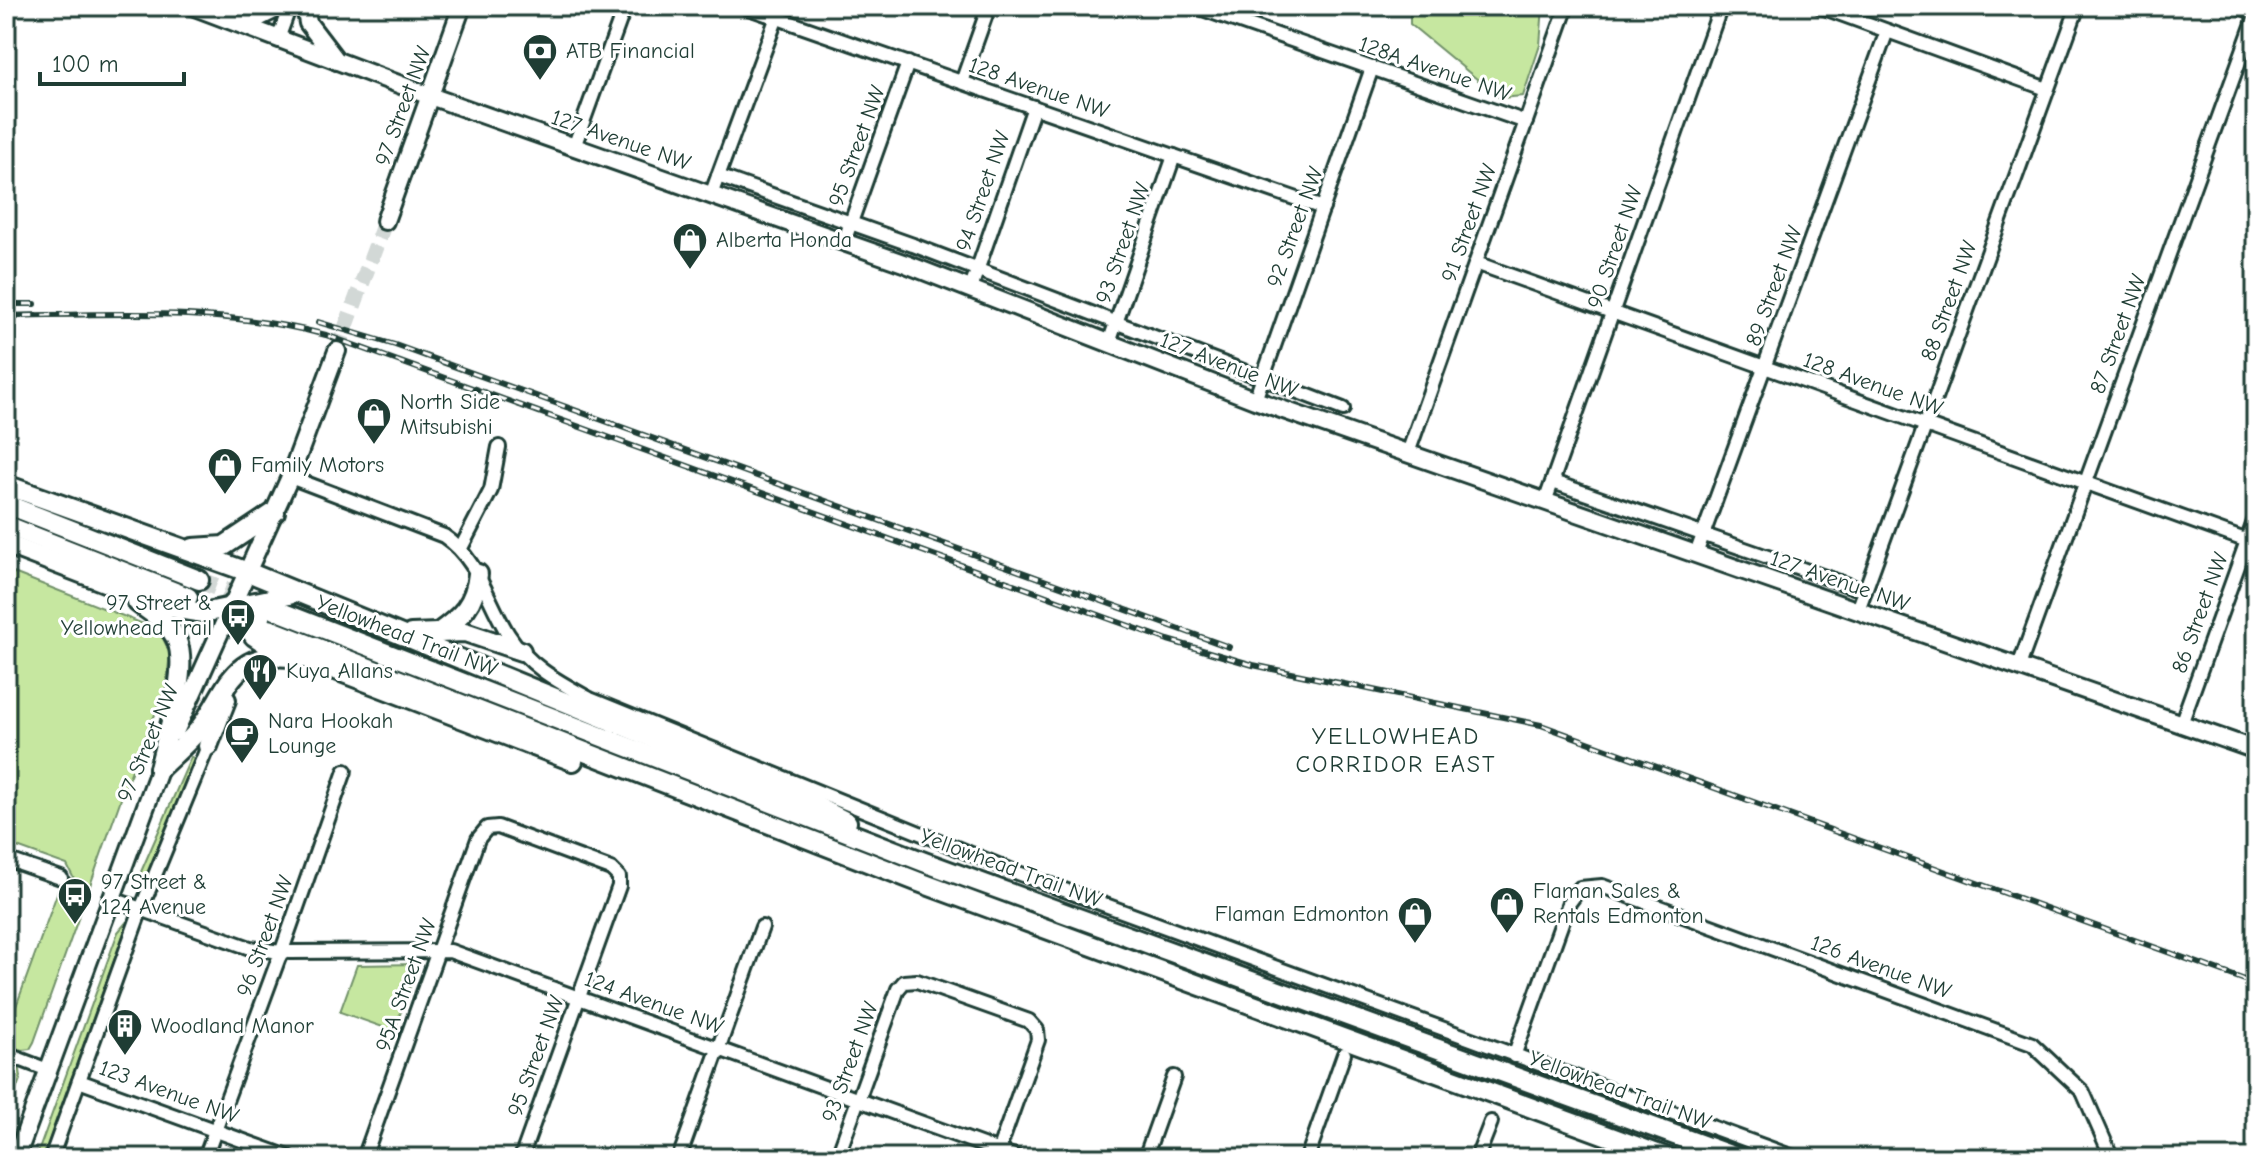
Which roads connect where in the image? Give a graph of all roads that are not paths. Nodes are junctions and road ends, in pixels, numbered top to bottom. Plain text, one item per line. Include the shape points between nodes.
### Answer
1 (192, 6) edge
2 (282, 6) edge
3 (290, 6) edge
4 (305, 6) edge
5 (462, 6) edge
6 (625, 6) edge
7 (743, 6) edge
8 (989, 6) edge
9 (1567, 6) edge
10 (1721, 6) edge
11 (1819, 6) edge
12 (2078, 6) edge
13 (2238, 6) edge
14 (1201, 7) edge
15 (778, 12) edge
16 (2256, 14) edge
17 (231, 21) junction
18 (1887, 31) junction
19 (278, 39) junction
20 (338, 62) junction
21 (908, 63) junction
22 (1372, 68) junction
23 (962, 82) junction
24 (2047, 89) junction
25 (430, 96) junction
26 (1034, 107) junction
27 (1526, 122) junction
28 (574, 147) junction
29 (1174, 156) junction
30 (718, 176) junction
31 (711, 195) junction
32 (1323, 208) junction
33 (385, 221) tunnel mouth
34 (851, 223) junction
35 (844, 242) junction
36 (1476, 263) junction
37 (977, 270) junction
38 (971, 288) junction
39 (1614, 311) junction
40 (1116, 324) junction
41 (1109, 343) junction
42 (337, 351) tunnel mouth
43 (1766, 367) junction
44 (1262, 381) junction
45 (1255, 400) junction
46 (1343, 409) dead end
47 (1925, 425) junction
48 (499, 447) dead end
49 (1408, 453) junction
50 (290, 477) junction
51 (1553, 482) junction
52 (2086, 483) junction
53 (6, 485) edge
54 (1545, 502) junction
55 (6, 504) edge
56 (275, 512) junction
57 (2256, 516) edge
58 (6, 525) edge
59 (1703, 535) junction
60 (170, 543) junction
61 (2252, 543) edge
62 (6, 544) edge
63 (461, 548) junction
64 (191, 550) junction
65 (1696, 554) junction
66 (248, 572) junction
67 (478, 574) junction
68 (199, 580) tunnel mouth
69 (122, 590) junction
70 (1865, 591) junction
71 (306, 596) junction
72 (186, 603) junction
73 (233, 604) junction
74 (273, 604) junction
75 (1858, 610) junction
76 (391, 631) junction
77 (436, 635) junction
78 (272, 637) junction
79 (521, 651) junction
80 (308, 658) junction
81 (2019, 666) junction
82 (230, 679) junction
83 (2181, 724) junction
84 (208, 746) joint
85 (2256, 750) edge
86 (159, 769) junction
87 (345, 771) dead end
88 (762, 822) junction
89 (6, 859) edge
90 (924, 862) junction
91 (619, 877) joint
92 (61, 878) dead end
93 (110, 898) junction
94 (141, 909) junction
95 (762, 927) dead end
96 (440, 951) junction
97 (283, 953) junction
98 (579, 997) junction
99 (718, 1048) junction
100 (6, 1054) edge
101 (1344, 1054) dead end
102 (1514, 1056) junction
103 (48, 1070) junction
104 (1174, 1077) dead end
105 (79, 1081) junction
106 (858, 1099) junction
107 (1491, 1122) dead end
108 (215, 1130) junction
109 (997, 1152) edge
110 (16, 1158) edge
111 (51, 1158) edge
112 (205, 1158) edge
113 (291, 1158) edge
114 (364, 1158) edge
115 (521, 1158) edge
116 (679, 1158) edge
117 (837, 1158) edge
118 (1019, 1158) edge
119 (1145, 1158) edge
120 (1307, 1158) edge
121 (1477, 1158) edge
122 (1668, 1158) edge
123 (1738, 1158) edge
124 (1796, 1158) edge
125 (2112, 1158) edge

1 - 17 main road, 127 Avenue NW
2 - 17 main road via 256,19
3 - 19 street
4 - 20 main road via 308,23
5 - 25 main road, 97 Street NW
6 - 28 street
7 - 15 street, 128 Avenue NW
8 - 23 street
9 - 27 street, 91 Street NW
10 - 39 street, 90 Street NW
11 - 18 street
12 - 24 street, 88 Street NW
13 - 16 street
14 - 22 street, 128A Avenue NW
15 - 21 street, 128 Avenue NW
15 - 30 street
16 - 52 street, 87 Street NW
17 - 19 main road, 127 Avenue NW
18 - 24 street
18 - 43 street, 89 Street NW
19 - 20 main road, 127 Avenue NW
20 - 25 main road, 127 Avenue NW
21 - 23 street, 128 Avenue NW
21 - 34 street, 95 Street NW
22 - 27 street, 128A Avenue NW
22 - 32 street, 92 Street NW
23 - 26 street, 128 Avenue NW
24 - 47 street, 88 Street NW
25 - 28 main road, 127 Avenue NW
25 - 33 main road, 97 Street NW
26 - 29 street, 128 Avenue NW
26 - 37 street, 94 Street NW
27 - 36 street, 91 Street NW
28 - 31 main road, 127 Avenue NW
29 - 32 street, 128 Avenue NW
29 - 40 street, 93 Street NW
30 - 31 street
30 - 34 street, 127 Avenue NW
31 - 35 main road, 127 Avenue NW
32 - 44 street, 92 Street NW
34 - 35 street, 95 Street NW
34 - 37 street, 127 Avenue NW
35 - 38 main road, 127 Avenue NW
36 - 39 street, 128 Avenue NW
36 - 49 street, 91 Street NW
37 - 38 street, 94 Street NW
37 - 40 street, 127 Avenue NW
38 - 41 main road, 127 Avenue NW
39 - 43 street, 128 Avenue NW
39 - 51 street, 90 Street NW
40 - 41 street, 93 Street NW
40 - 44 street, 127 Avenue NW
41 - 45 main road, 127 Avenue NW
42 - 50 main road, 97 Street NW
43 - 47 street, 128 Avenue NW
43 - 59 street, 89 Street NW
44 - 45 street, 92 Street NW
44 - 46 street, 127 Avenue NW
45 - 49 main road, 127 Avenue NW
47 - 52 street, 128 Avenue NW
47 - 70 street, 88 Street NW
48 - 63 street via 491,490
49 - 54 main road, 127 Avenue NW
50 - 56 main road, 97 Street NW
50 - 63 street via 444,536
51 - 54 street, 90 Street NW
51 - 59 street, 127 Avenue NW
52 - 61 street, 128 Avenue NW
52 - 81 street, 87 Street NW
53 - 60 highway
54 - 65 main road, 127 Avenue NW
55 - 68 highway
56 - 60 highway via 224,546 197,549
56 - 66 main road, 97 Street NW
57 - 61 street, 86 Street NW
58 - 72 highway
59 - 65 street, 89 Street NW
59 - 70 street, 127 Avenue NW
60 - 64 highway
61 - 83 street, 86 Street NW
62 - 69 highway
63 - 67 street, Yellowhead Trail NW
64 - 66 highway
64 - 72 highway via 206,573 206,590 198,603
65 - 75 main road, 127 Avenue NW
66 - 71 highway
66 - 73 main road, 97 Street NW
67 - 77 highway via 476,597
67 - 79 street, Yellowhead Trail NW
69 - 72 highway
69 - 86 highway via 164,622 179,650 180,672
70 - 75 street, 88 Street NW
71 - 74 highway
71 - 76 highway
72 - 73 highway via 203,613
73 - 74 highway
73 - 78 highway via 254,636
73 - 86 main road, 97 Street NW
74 - 78 highway via 262,609 259,621 264,636
74 - 90 highway, Yellowhead Trail NW
75 - 81 main road, 127 Avenue NW
76 - 77 highway
76 - 90 highway via 804,800
77 - 79 highway via 465,632
78 - 80 highway
78 - 88 highway, Yellowhead Trail NW
79 - 102 street, Yellowhead Trail NW via 555,680 590,699 941,842
80 - 82 highway via 258,659
80 - 88 highway via 661,793
81 - 83 main road, 127 Avenue NW
82 - 84 highway
82 - 86 highway via 200,728
83 - 85 main road, 127 Avenue NW
84 - 94 street
86 - 93 main road, 97 Street NW
87 - 97 street, 96 Street NW
88 - 122 highway, Yellowhead Trail NW
89 - 92 street
90 - 123 highway, Yellowhead Trail NW
91 - 96 street, 95A Street NW via 611,869 498,827 487,828 478,839
91 - 98 street, 95 Street NW
93 - 94 street, 124 Avenue NW
93 - 103 main road, 97 Street NW
94 - 97 street, 124 Avenue NW via 250,948
94 - 105 street
95 - 99 street
96 - 97 street, 124 Avenue NW
96 - 98 street, 124 Avenue NW
96 - 114 street, 95A Street NW
97 - 108 street, 96 Street NW
98 - 99 street, 124 Avenue NW
98 - 115 street, 95 Street NW
99 - 106 street, 124 Avenue NW
99 - 116 street
100 - 103 street
101 - 120 street
102 - 124 street, Yellowhead Trail NW
102 - 125 street, 126 Avenue NW via 1569,903 1580,888 1602,886 2032,1044 2083,1092
103 - 110 main road, 97 Street NW
104 - 119 street
105 - 108 street, 123 Avenue NW
105 - 111 street
106 - 109 street, 124 Avenue NW
106 - 109 street, 93 Street NW via 904,982 917,981 1029,1021 1038,1040
106 - 117 street, 93 Street NW
107 - 121 street
108 - 112 street, 96 Street NW
108 - 113 street, 123 Avenue NW
109 - 118 street, 124 Avenue NW

